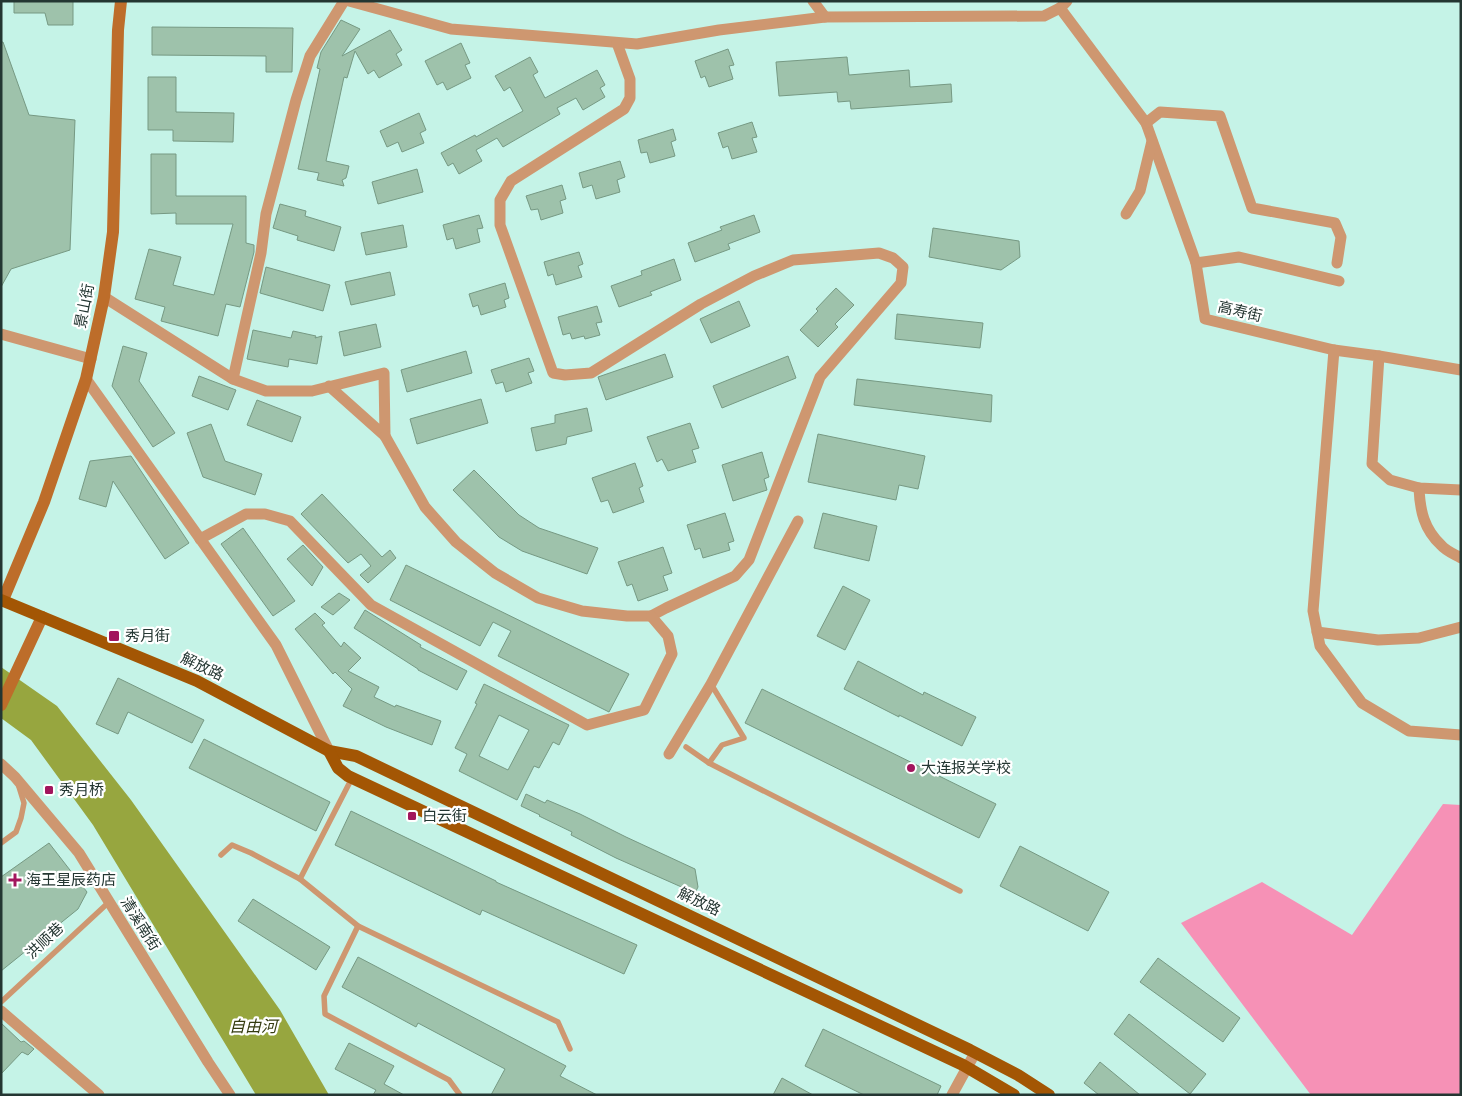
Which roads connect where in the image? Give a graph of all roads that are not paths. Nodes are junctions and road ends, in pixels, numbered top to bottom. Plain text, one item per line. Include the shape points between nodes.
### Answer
1 (121, 1) edge
2 (344, 1) edge
3 (349, 1) edge
4 (813, 1) edge
5 (1064, 5) edge
6 (825, 17) junction
7 (617, 42) junction
8 (1146, 123) junction
9 (1152, 140) junction
10 (1126, 214) dead end
11 (1196, 262) junction
12 (1337, 263) dead end
13 (1339, 281) dead end
14 (104, 297) junction
15 (1, 334) edge
16 (1334, 350) junction
17 (1379, 356) junction
18 (91, 359) junction
19 (1461, 370) edge
20 (86, 379) junction
21 (233, 379) junction
22 (329, 386) junction
23 (385, 436) junction
24 (1418, 488) junction
25 (1461, 490) edge
26 (798, 521) dead end
27 (200, 540) junction
28 (1461, 558) edge
29 (2, 600) edge
30 (651, 616) junction
31 (42, 617) junction
32 (1461, 627) edge
33 (1317, 632) junction
34 (711, 684) junction
35 (1, 705) edge
36 (1461, 735) edge
37 (686, 747) dead end
38 (329, 751) junction
39 (669, 754) dead end
40 (709, 762) junction
41 (1, 764) edge
42 (15, 776) junction
43 (352, 778) junction
44 (1, 843) edge
45 (221, 855) dead end
46 (300, 879) junction
47 (960, 891) dead end
48 (109, 902) junction
49 (358, 926) junction
50 (1, 1002) edge
51 (1, 1011) edge
52 (570, 1048) dead end
53 (975, 1052) junction
54 (967, 1068) junction
55 (99, 1095) edge
56 (230, 1095) edge
57 (460, 1095) edge
58 (952, 1095) edge
59 (1014, 1095) edge
60 (1049, 1095) edge

1 - 14 street, 景山街 via 113,232
2 - 21 street via 310,56 296,100 266,214 261,253
3 - 7 street via 452,29
4 - 6 street
5 - 6 street via 1044,16
5 - 8 street, 高寿街
6 - 7 street via 638,44
7 - 30 street via 630,79 630,98 624,109 511,181 500,200 500,225 553,373 591,373 701,304 793,260 878,253 893,258 903,267 901,283 820,377 749,560 735,576
8 - 9 street, 高寿街
8 - 12 street via 1160,112 1220,116 1252,208 1335,223 1341,237
9 - 10 street via 1140,191
9 - 11 street, 高寿街
11 - 13 street via 1239,257
11 - 16 street, 高寿街 via 1205,319
14 - 18 street, 景山街
14 - 21 street
15 - 18 street
16 - 17 street, 高寿街
16 - 33 street via 1313,611
17 - 19 street, 高寿街
17 - 24 street via 1372,464 1390,480
18 - 20 street, 景山街
20 - 27 street
20 - 29 street, 景山街 via 44,502
21 - 22 street via 266,391 312,391
22 - 23 street
22 - 23 street via 384,373
23 - 30 street via 425,507 456,542 495,573 538,598 582,611
24 - 25 street
24 - 28 street via 1420,509 1428,530 1442,547
26 - 34 street
27 - 30 street via 246,514 265,514 290,521 371,604 587,725 644,710 672,654 668,636
27 - 38 street via 276,645
29 - 31 main road, 解放路
31 - 35 street
31 - 38 main road, 解放路 via 197,681
32 - 33 street via 1418,638 1378,640
33 - 36 street via 1320,646 1362,703 1409,731
34 - 39 street
34 - 40 lane via 744,738 722,745
37 - 40 lane
38 - 43 main road, 解放路 via 338,768
38 - 53 main road, 解放路 via 356,756
40 - 47 lane
41 - 42 street, 清溪南街
42 - 44 lane via 24,803 21,818 16,832
42 - 48 street, 清溪南街 via 79,853
43 - 46 lane
43 - 54 main road, 解放路
45 - 46 lane via 232,845
46 - 49 lane
48 - 50 lane, 洪顺巷
48 - 56 street, 清溪南街
49 - 52 lane via 558,1022
49 - 57 lane via 324,996 325,1014 449,1080
51 - 55 street
53 - 54 street
53 - 60 main road, 解放路
54 - 58 street
54 - 59 main road, 解放路

